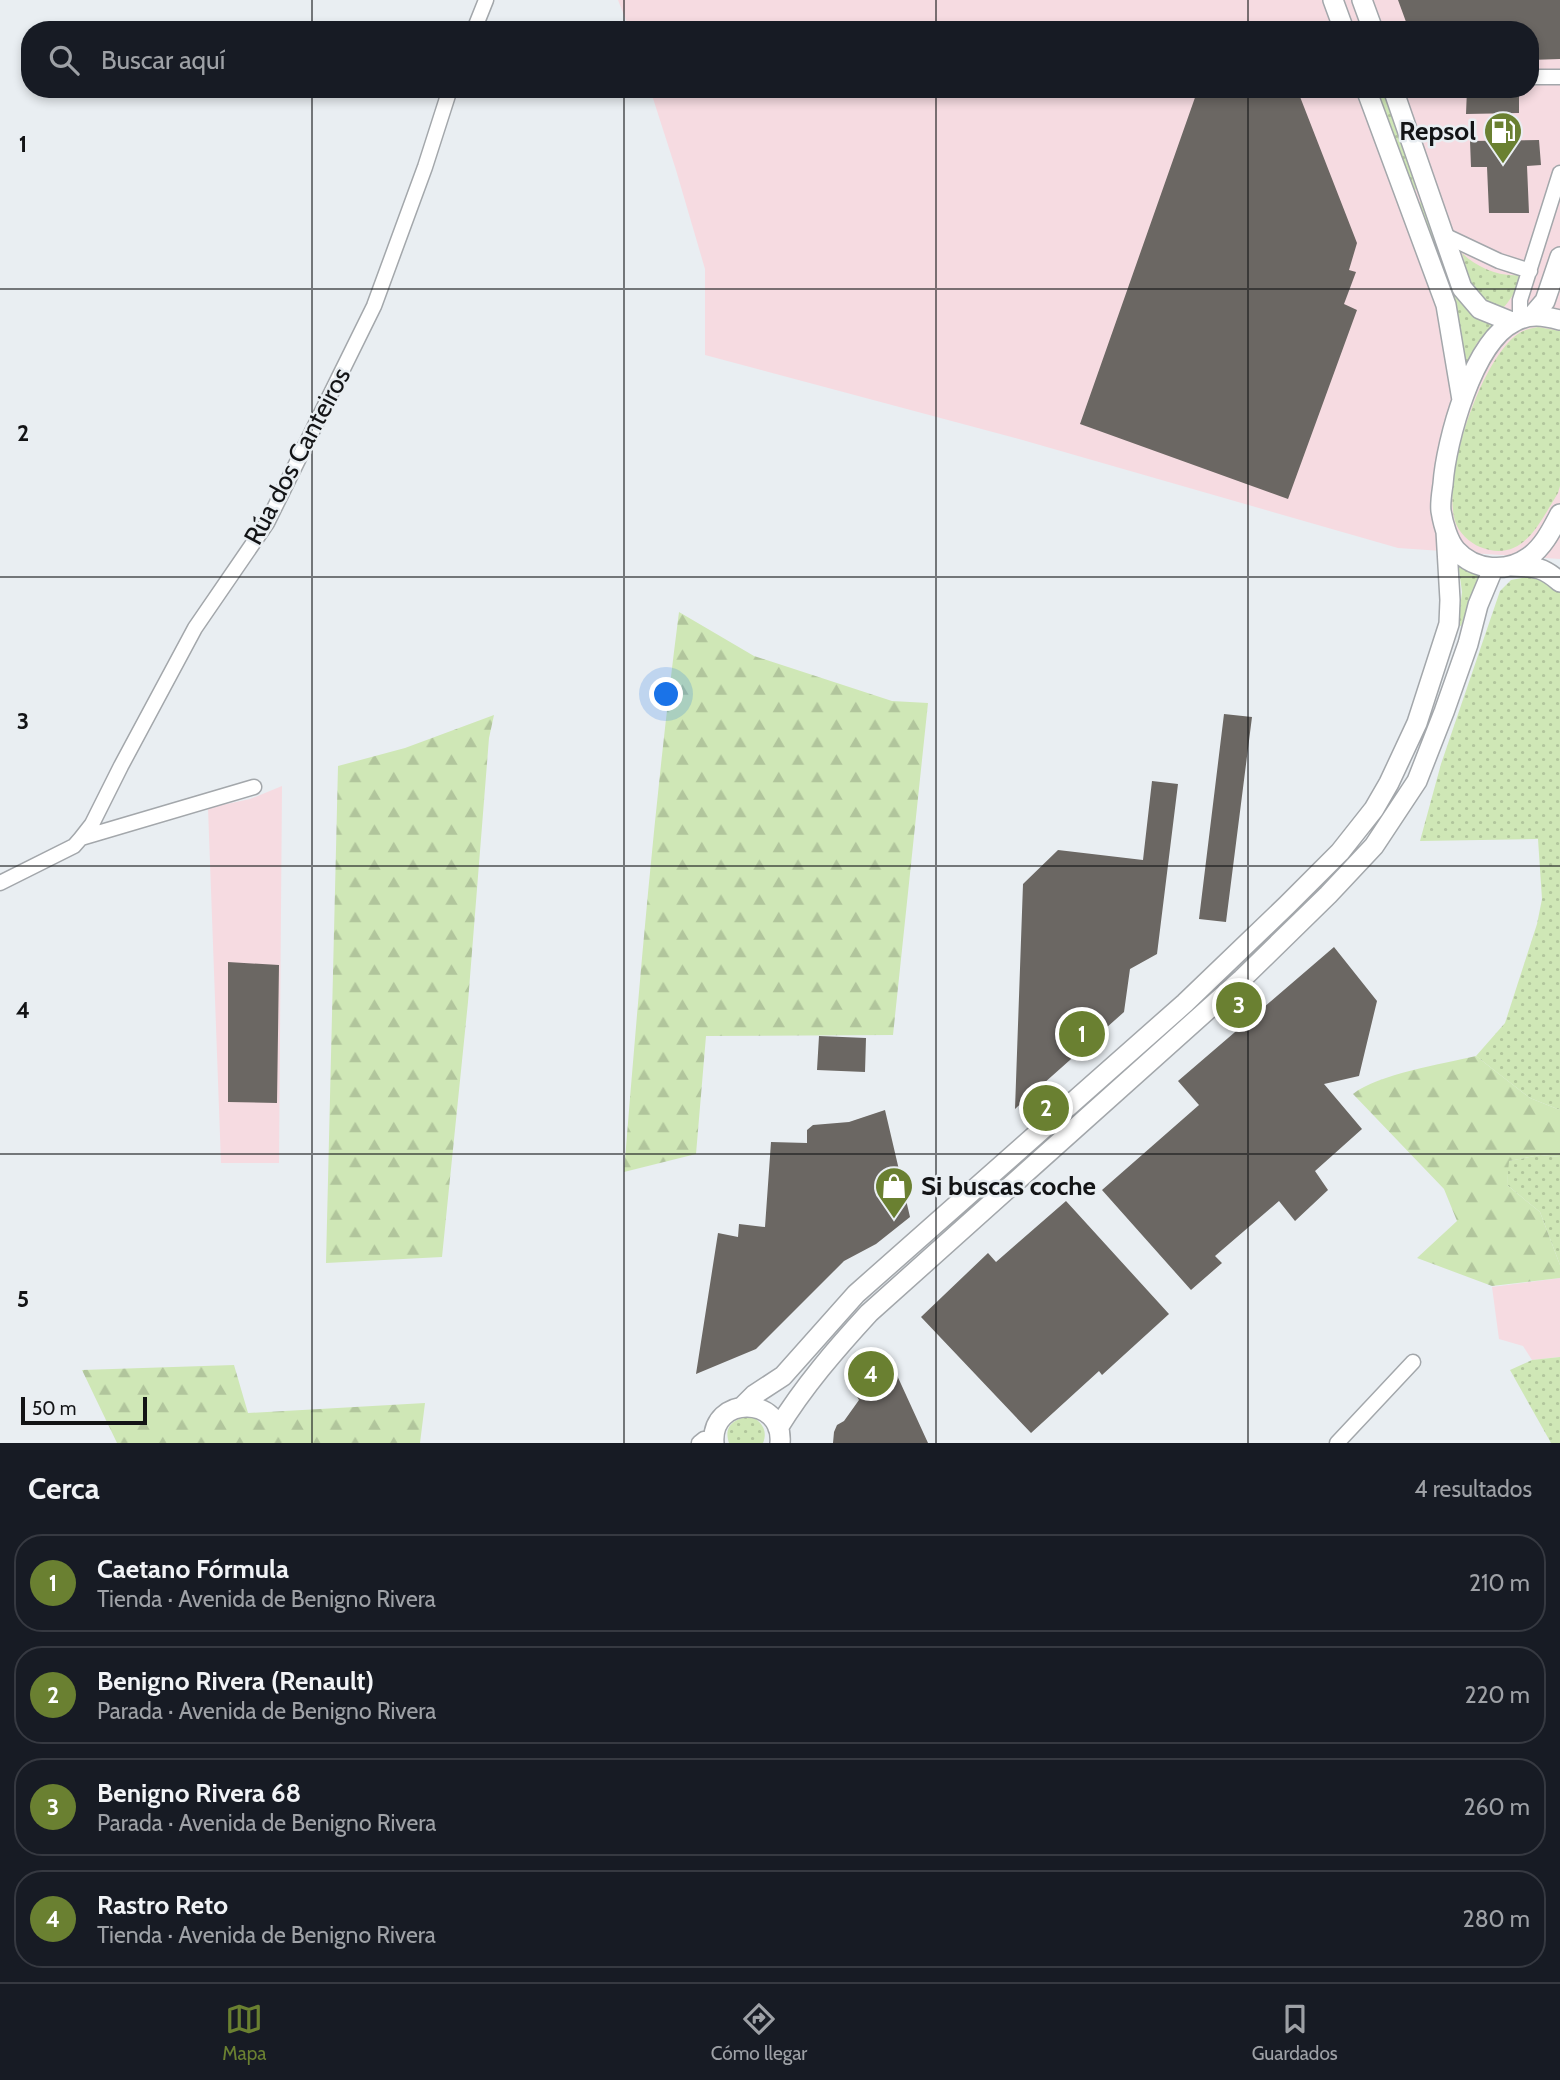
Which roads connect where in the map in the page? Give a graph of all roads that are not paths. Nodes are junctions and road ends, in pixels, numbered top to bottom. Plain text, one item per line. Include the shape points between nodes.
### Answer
1 (486, 0) edge
2 (1333, 0) edge
3 (1362, 0) edge
4 (478, 21) edge
5 (1341, 21) edge
6 (1370, 21) edge
7 (1539, 77) edge
8 (1560, 77) edge
9 (447, 98) edge
10 (1369, 98) edge
11 (1397, 98) edge
12 (1560, 173) edge
13 (1444, 234) junction
14 (1560, 257) edge
15 (1530, 271) junction
16 (1522, 319) junction
17 (1560, 320) edge
18 (1462, 400) junction
19 (1560, 514) edge
20 (1447, 531) junction
21 (1501, 567) junction
22 (1560, 582) edge
23 (254, 787) dead end
24 (81, 838) junction
25 (0, 883) edge
26 (1413, 1362) dead end
27 (742, 1406) junction
28 (779, 1436) edge
29 (709, 1441) edge
30 (1337, 1443) edge

1 - 4 street
2 - 5 main road
3 - 6 main road
7 - 8 street
9 - 24 street, Rúa dos Canteiros via 374,306 267,523 195,628
10 - 18 main road via 1446,305
11 - 13 main road
12 - 15 street
13 - 15 street
13 - 16 main road via 1462,288 1480,309
14 - 16 main road via 1545,301
15 - 16 street via 1520,300
16 - 17 main road
16 - 18 main road via 1492,341
18 - 20 main road via 1445,461 1440,508
19 - 21 main road via 1545,541 1529,557
20 - 21 main road via 1455,549 1470,562
20 - 27 main road via 1450,600 1444,642 1417,723 1389,783 1357,831 1185,1003 856,1294 783,1376
21 - 22 main road via 1532,567 1547,571
21 - 28 main road via 1478,605 1417,780 1374,846 1242,979 869,1313 797,1397
23 - 24 street
24 - 25 street via 74,846
26 - 30 street
27 - 28 main road via 768,1413
27 - 29 main road via 722,1417

